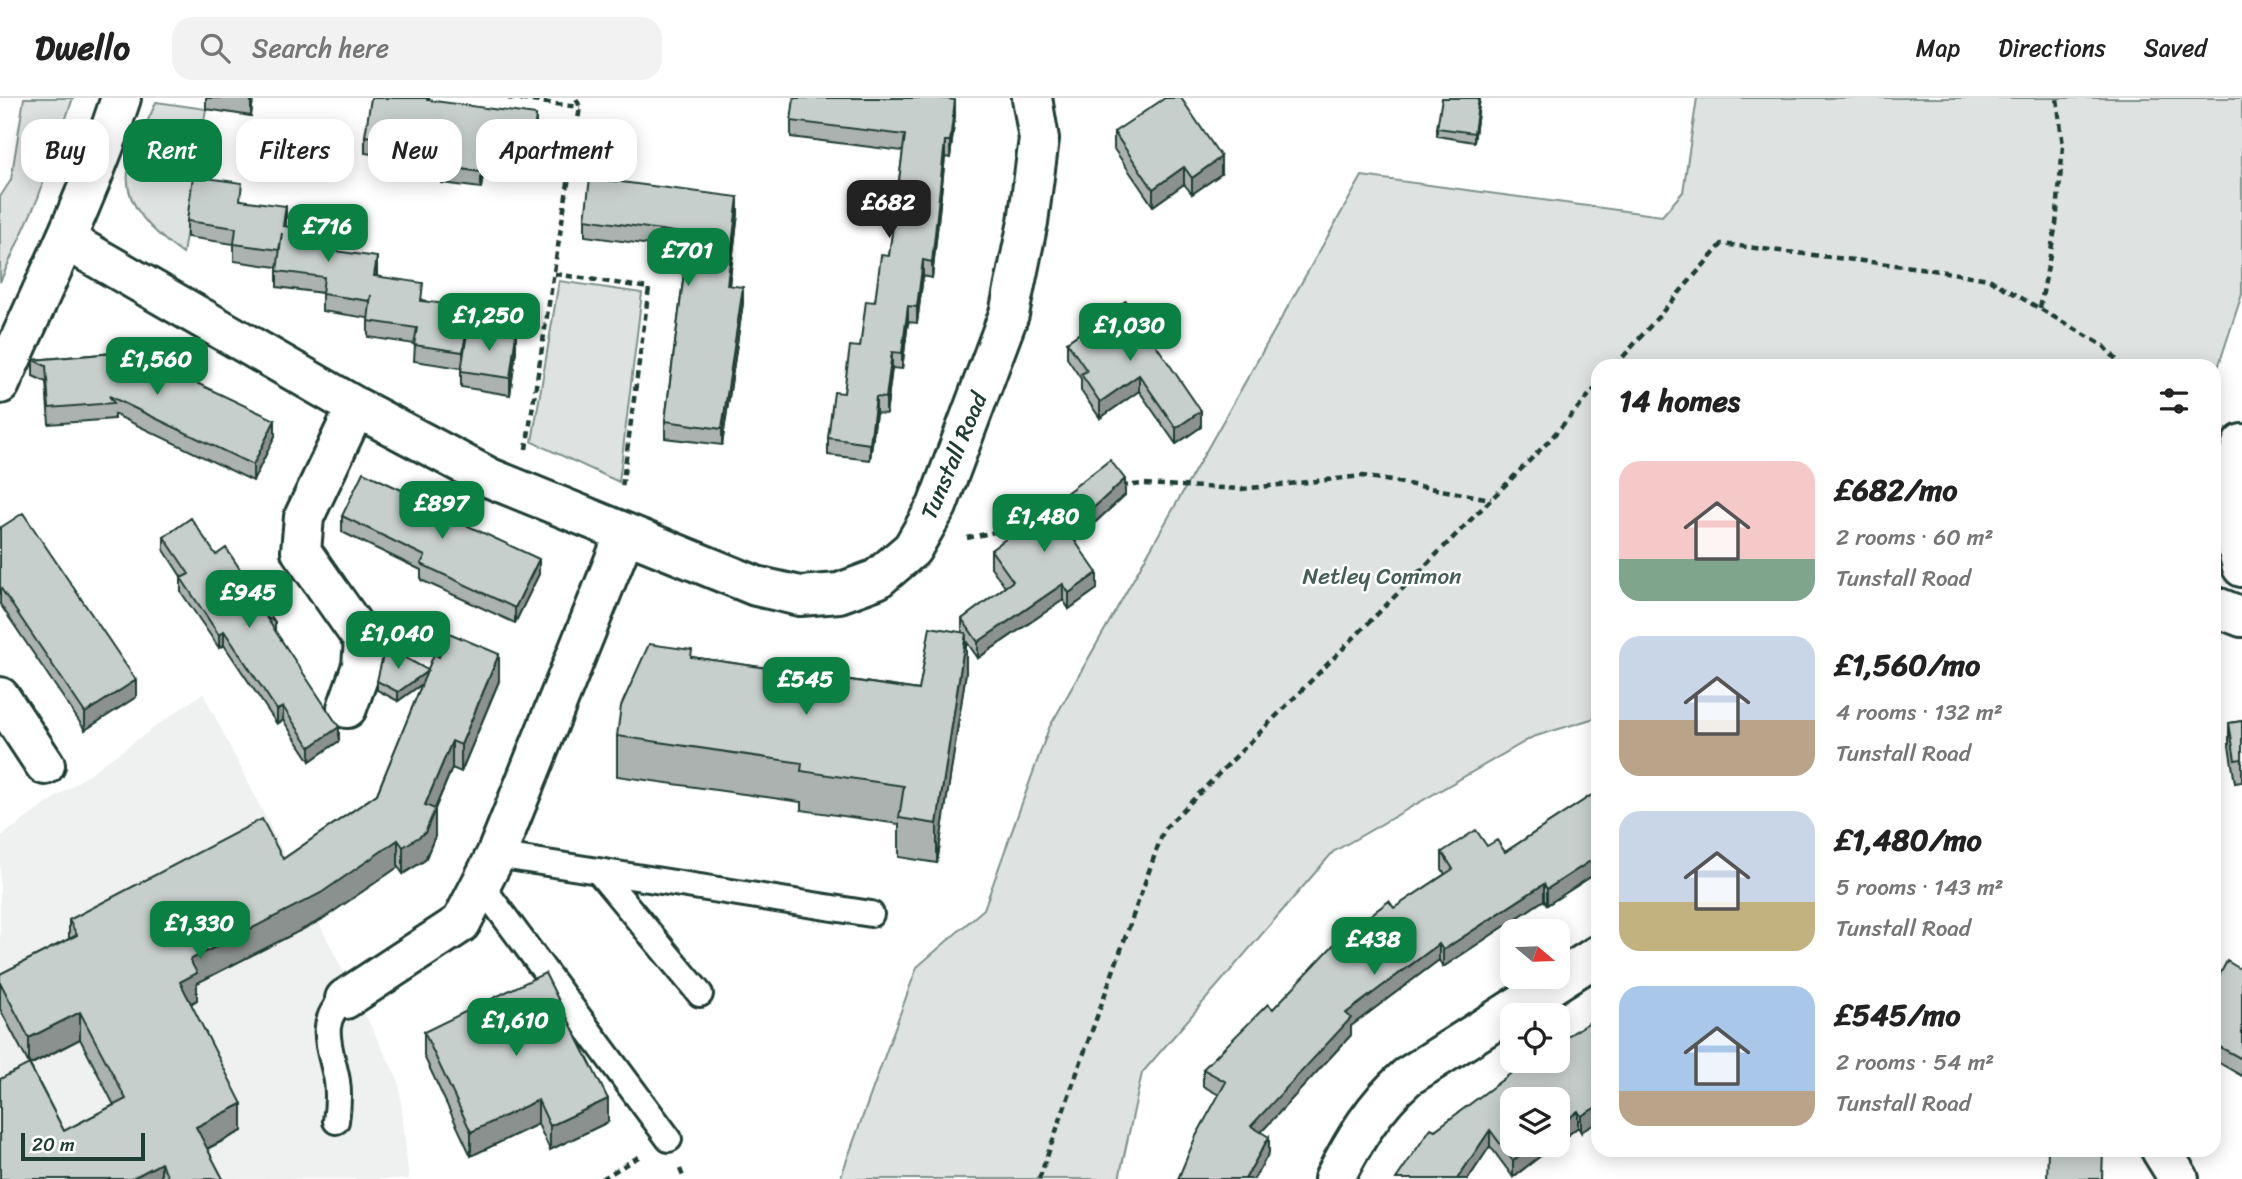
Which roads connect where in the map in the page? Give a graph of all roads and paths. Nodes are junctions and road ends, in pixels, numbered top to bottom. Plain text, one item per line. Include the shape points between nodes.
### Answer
1 (121, 98) edge
2 (508, 98) edge
3 (576, 98) edge
4 (1032, 98) edge
5 (2057, 98) edge
6 (580, 107) junction
7 (66, 240) junction
8 (555, 274) junction
9 (2040, 309) junction
10 (1621, 359) edge
11 (2116, 359) edge
12 (0, 384) edge
13 (1591, 392) edge
14 (356, 407) junction
15 (2242, 444) edge
16 (1108, 488) edge
17 (519, 490) junction
18 (1491, 499) junction
19 (1048, 509) edge
20 (621, 532) junction
21 (912, 550) junction
22 (2242, 567) edge
23 (2221, 609) edge
24 (2242, 617) edge
25 (0, 697) edge
26 (346, 708) dead end
27 (45, 765) dead end
28 (489, 870) junction
29 (598, 871) junction
30 (871, 914) dead end
31 (1591, 960) edge
32 (700, 994) dead end
33 (345, 999) joint
34 (336, 1121) dead end
35 (669, 1139) joint
36 (2165, 1157) edge
37 (602, 1179) edge
38 (1039, 1179) edge
39 (1335, 1179) edge
40 (2179, 1179) edge

1 - 7 street
2 - 6 path
3 - 6 path
4 - 21 street, Tunstall Road via 1039,139 1010,314 937,506
5 - 9 path via 2063,146 2056,224
6 - 8 path
7 - 12 street
7 - 14 street, Tunstall Road
8 - 17 path
8 - 20 path via 649,288
9 - 10 path via 1989,279 1722,244
9 - 11 path via 2104,346
13 - 18 path
14 - 17 street, Tunstall Road
14 - 26 street via 304,517 301,551 364,641 362,666
15 - 22 street via 2227,503
16 - 18 path via 1143,484 1242,489 1363,476
17 - 20 street, Tunstall Road
18 - 38 path via 1164,829
19 - 21 path via 1013,528
20 - 21 street, Tunstall Road via 755,586 800,596 839,593 877,579
20 - 28 street
23 - 24 street
25 - 27 street
28 - 29 lane
28 - 33 street via 461,923
28 - 35 lane
29 - 30 lane
29 - 32 lane
31 - 39 street via 1407,1077 1360,1130
33 - 34 lane via 333,1008 328,1029 339,1097
35 - 37 path
36 - 40 street

